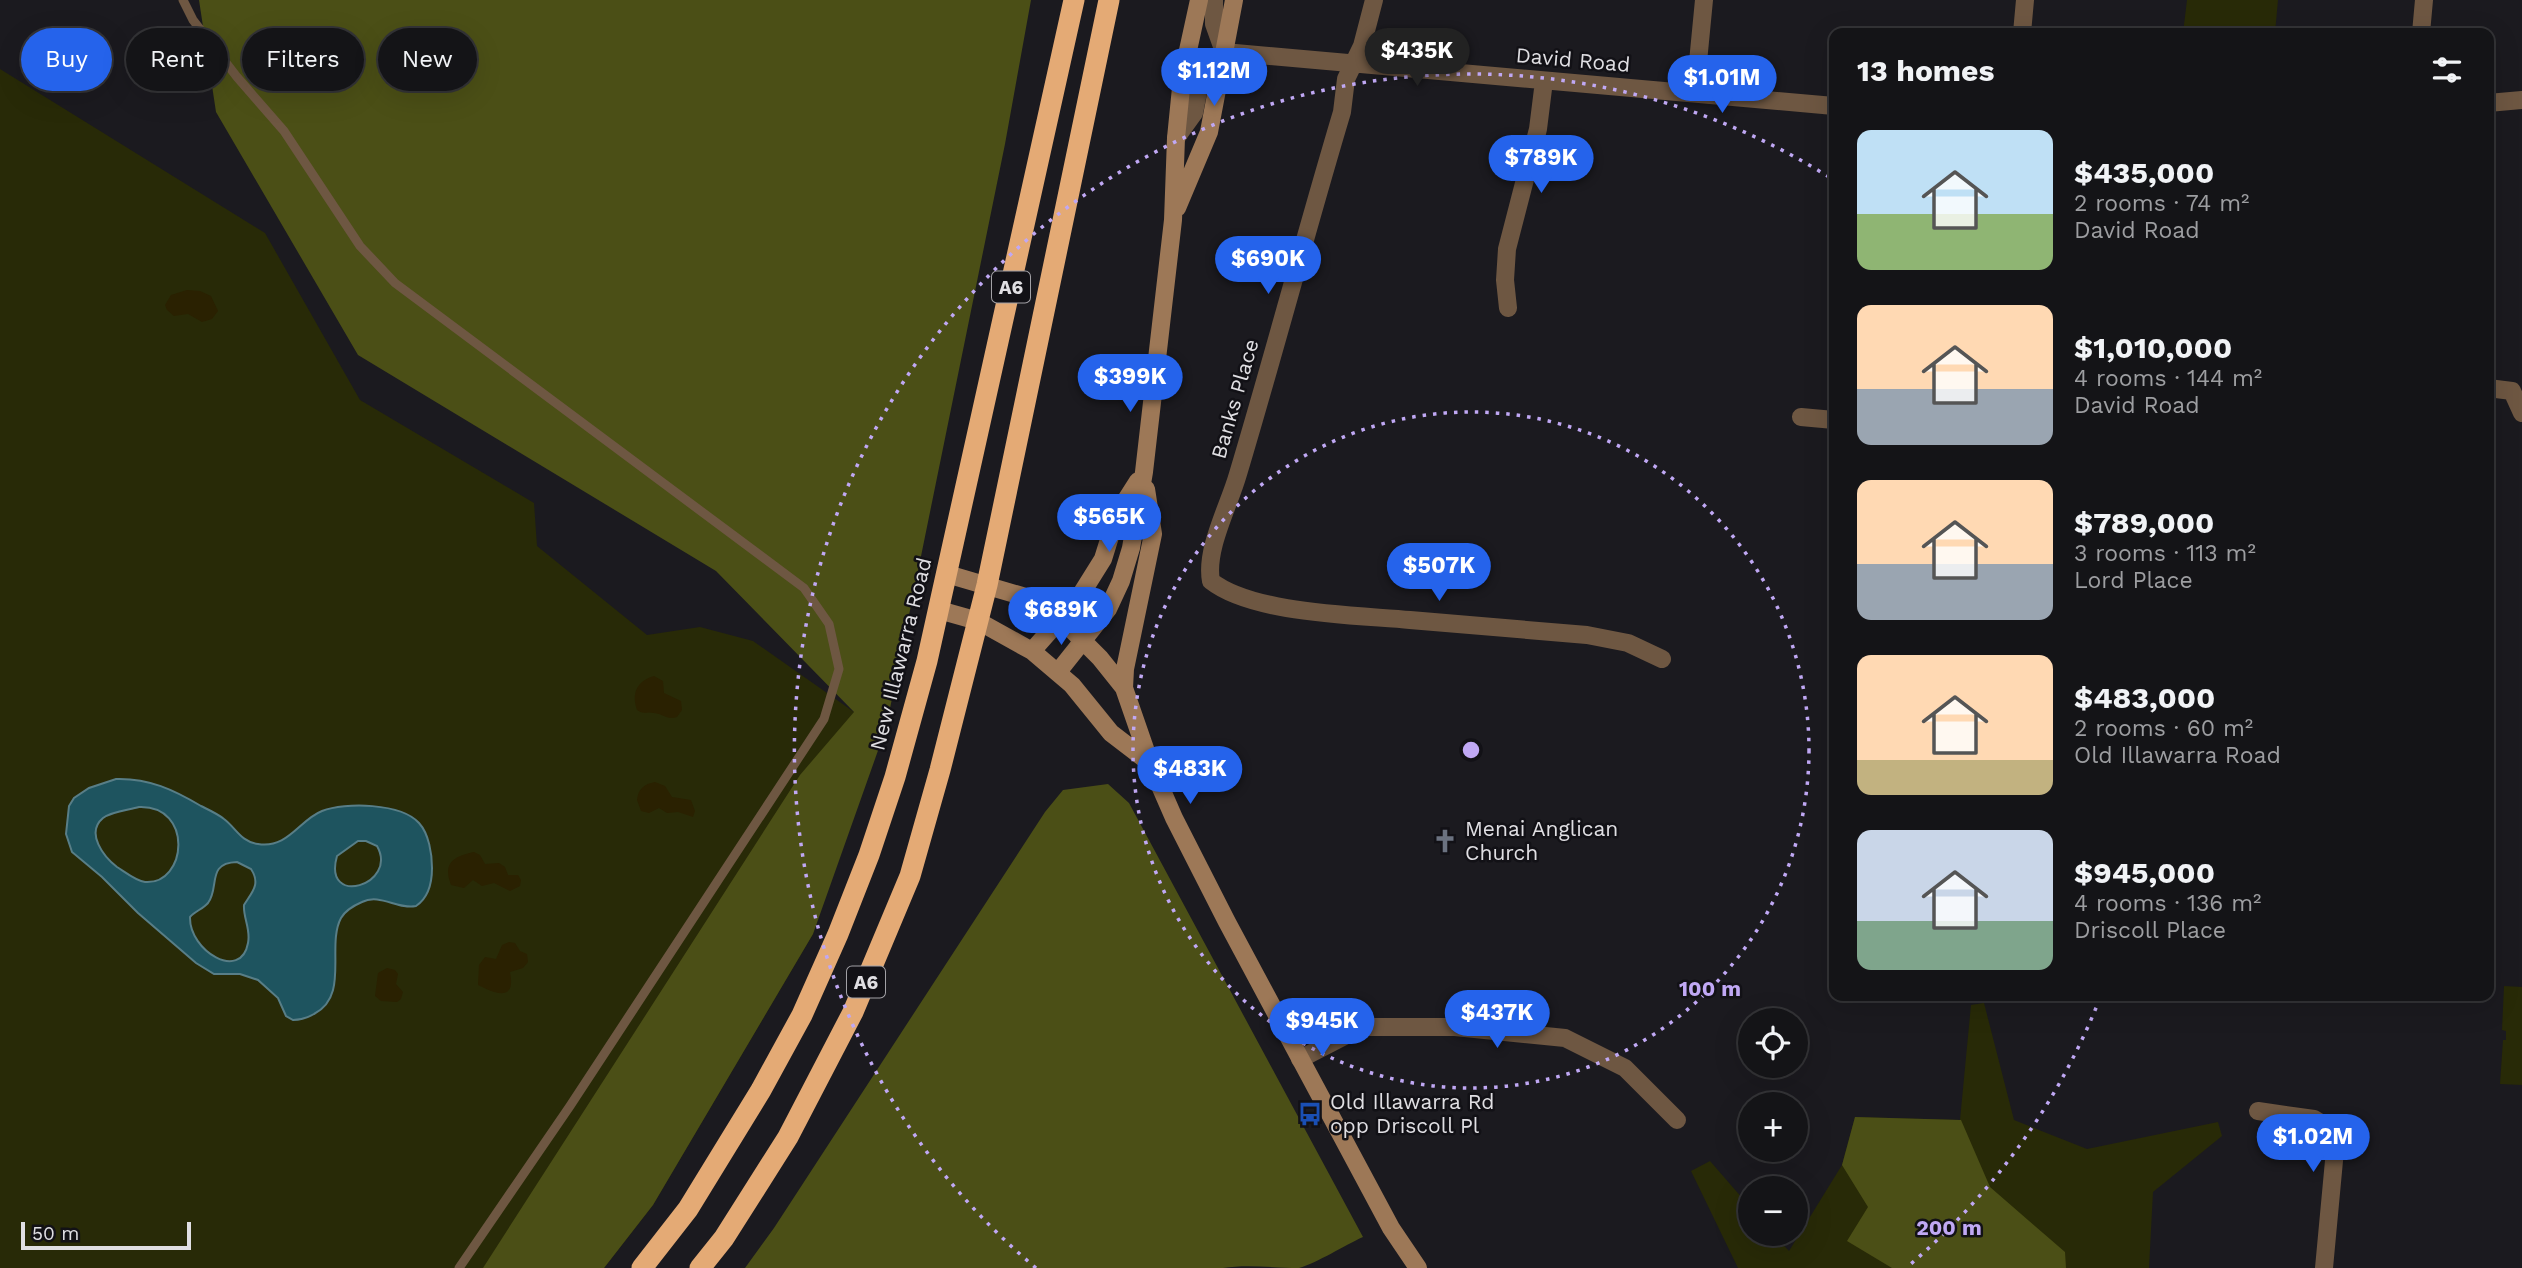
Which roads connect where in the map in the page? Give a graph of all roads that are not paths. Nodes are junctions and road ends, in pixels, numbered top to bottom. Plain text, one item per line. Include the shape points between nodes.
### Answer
1 (183, 0) edge
2 (1074, 0) edge
3 (1109, 0) edge
4 (1199, 0) edge
5 (1214, 0) edge
6 (1234, 0) edge
7 (1374, 0) edge
8 (1704, 0) edge
9 (2025, 0) edge
10 (2424, 0) edge
11 (2022, 28) edge
12 (2421, 28) edge
13 (1224, 52) junction
14 (1355, 62) junction
15 (1544, 81) junction
16 (1695, 93) junction
17 (2522, 100) edge
18 (2494, 102) edge
19 (1829, 106) edge
20 (1176, 138) junction
21 (1173, 220) junction
22 (1508, 308) dead end
23 (2494, 389) edge
24 (2522, 413) edge
25 (1801, 417) dead end
26 (1829, 420) edge
27 (1144, 472) junction
28 (947, 574) junction
29 (987, 585) junction
30 (939, 610) junction
31 (1060, 618) junction
32 (978, 621) junction
33 (1083, 641) junction
34 (1032, 651) junction
35 (1662, 659) dead end
36 (1058, 672) junction
37 (1125, 688) junction
38 (1150, 763) junction
39 (1300, 1059) junction
40 (2258, 1111) dead end
41 (1676, 1120) dead end
42 (460, 1268) edge
43 (642, 1268) edge
44 (700, 1268) edge
45 (1418, 1268) edge
46 (2324, 1268) edge

1 - 42 lane via 237,77 284,131 360,246 395,283 804,588 829,624 839,669 824,719
2 - 28 highway, New Illawarra Road / A6
3 - 29 highway, A6
4 - 20 street via 1182,78
5 - 13 street via 1214,24
6 - 13 street
7 - 14 street, Banks Place
8 - 16 street
9 - 11 street
10 - 12 street
13 - 14 street, David Road
13 - 20 street via 1202,71 1194,113
13 - 21 street via 1209,132
14 - 15 street, David Road
14 - 35 street, Banks Place via 1346,79 1342,112 1214,545 1211,581 1222,590 1306,611 1587,635 1628,643
15 - 16 street, David Road
15 - 22 street via 1538,129 1507,249
16 - 19 street, David Road
17 - 18 street
20 - 21 street
21 - 27 street
23 - 24 street via 2512,391
25 - 26 street
27 - 31 street via 1117,514 1103,559
27 - 33 street via 1121,580 1108,609
27 - 37 street via 1153,534
28 - 29 street
28 - 30 highway, New Illawarra Road / A6
29 - 31 street via 1022,596
29 - 32 highway, A6
30 - 32 street
30 - 43 highway, New Illawarra Road / A6 via 895,777 838,934 802,1015 688,1209
31 - 33 street
31 - 34 street
32 - 34 street
32 - 44 highway, A6 via 910,876 853,1012 788,1138
33 - 36 street
33 - 37 street
34 - 36 street
36 - 38 street via 1111,733
37 - 38 street
38 - 39 street
39 - 41 street via 1362,1027 1455,1027 1565,1038 1625,1068
39 - 45 street via 1391,1228
40 - 46 street via 2314,1119 2332,1130

